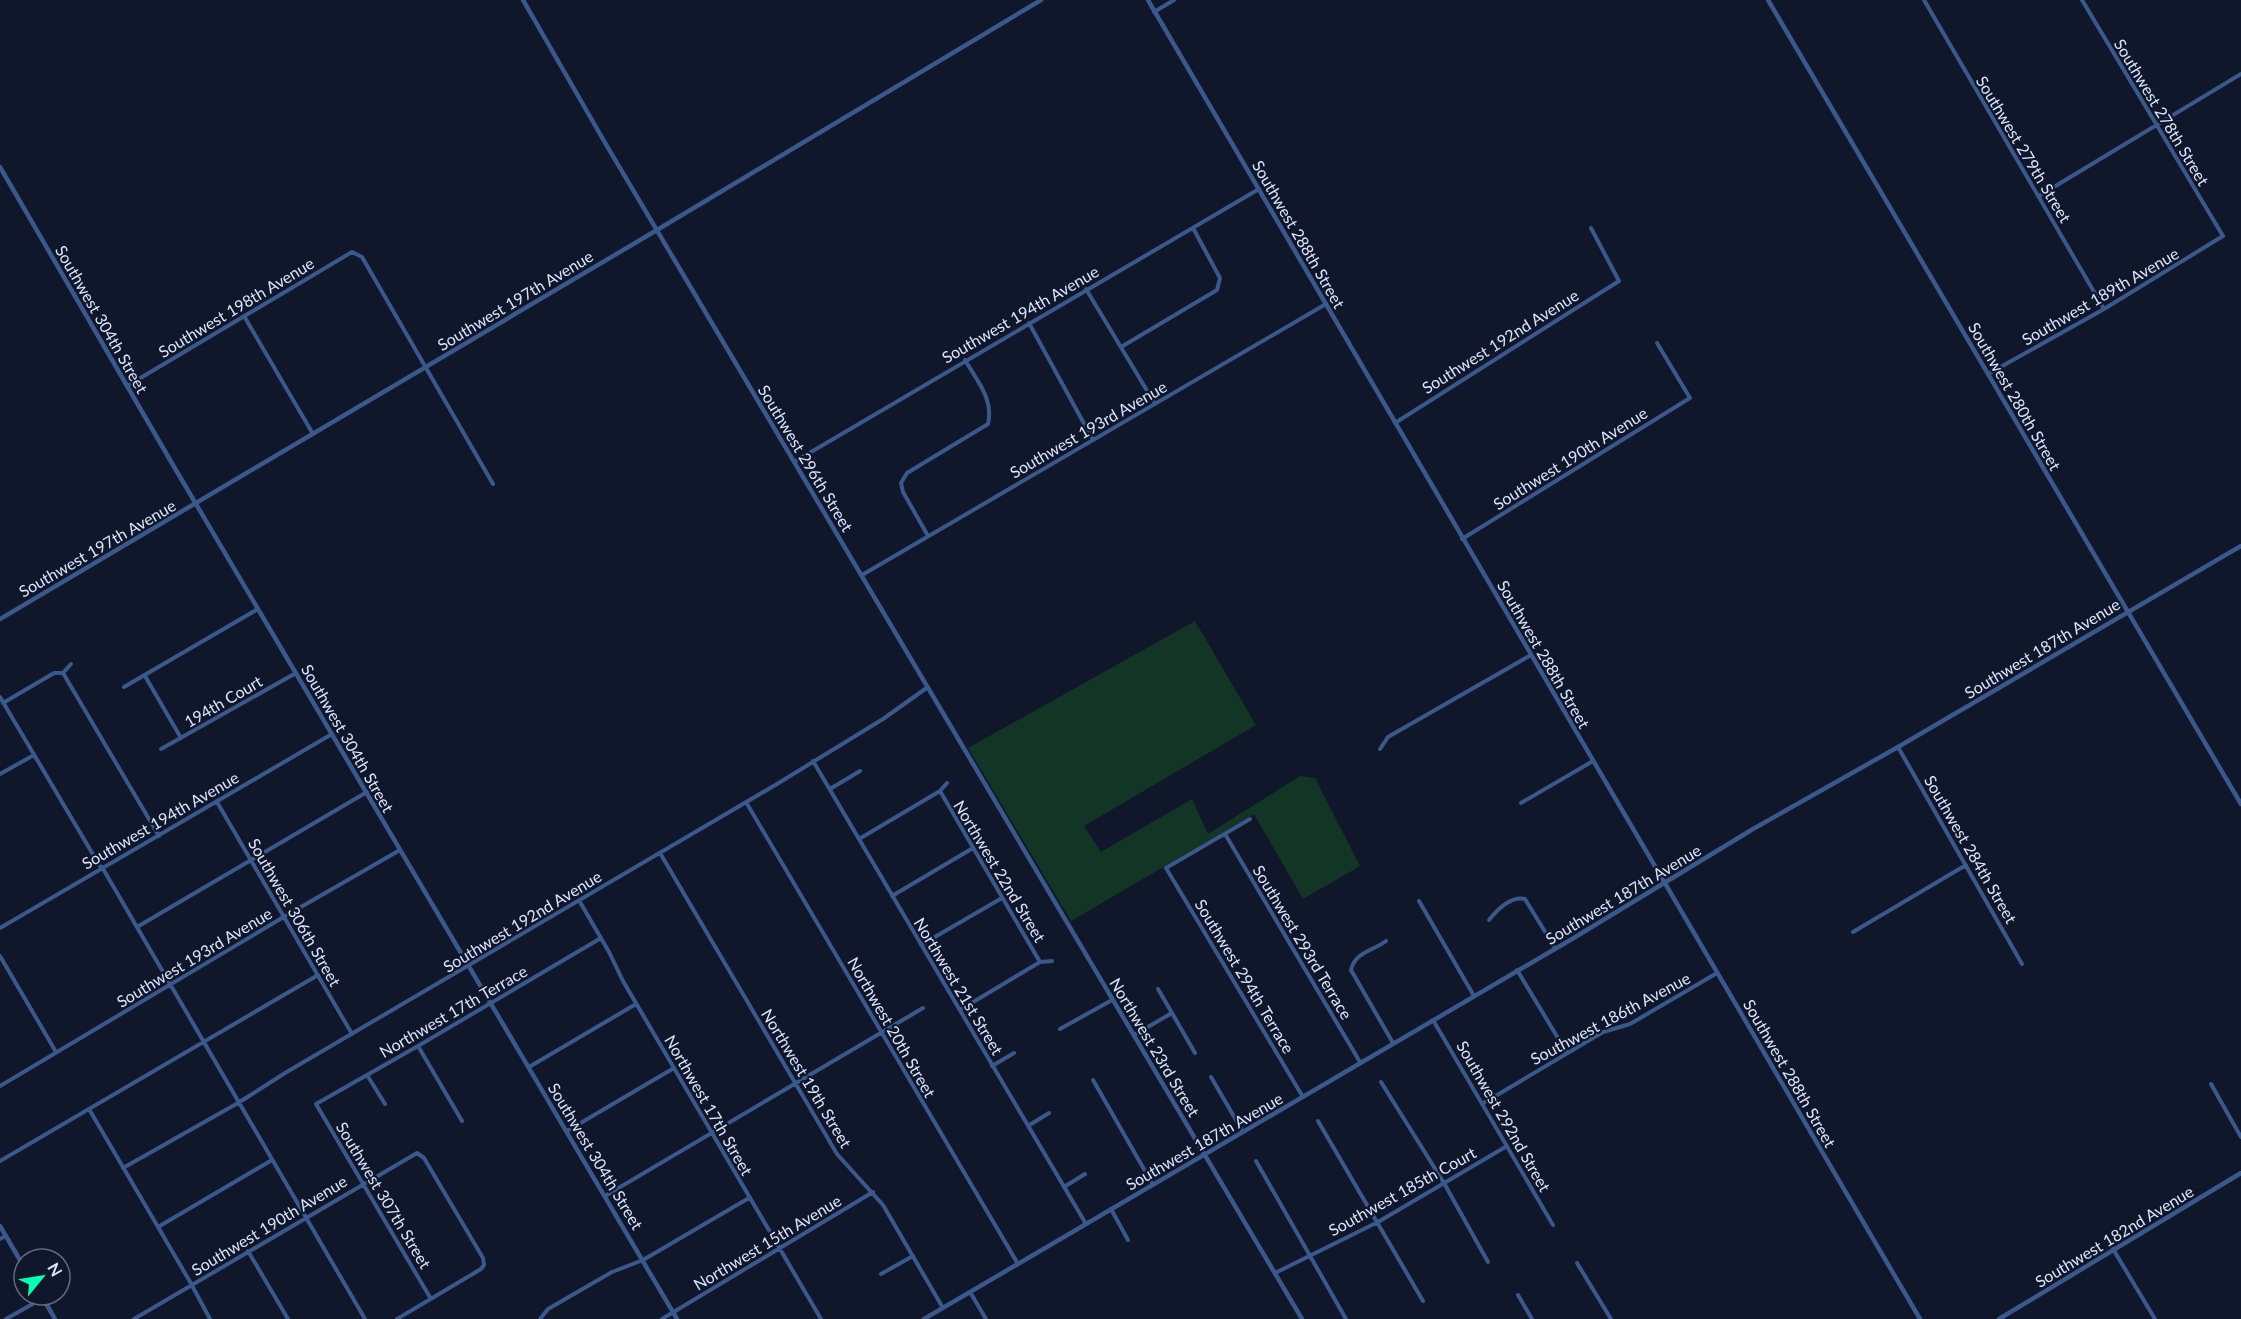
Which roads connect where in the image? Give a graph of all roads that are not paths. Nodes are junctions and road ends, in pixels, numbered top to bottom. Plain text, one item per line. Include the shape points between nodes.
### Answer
1 (523, 0) edge
2 (1041, 0) edge
3 (1148, 0) edge
4 (1174, 0) edge
5 (1768, 0) edge
6 (1924, 0) edge
7 (2082, 0) edge
8 (1154, 12) junction
9 (2241, 74) edge
10 (2155, 125) junction
11 (0, 167) edge
12 (1259, 189) junction
13 (2038, 196) junction
14 (1193, 228) junction
15 (1591, 228) dead end
16 (657, 230) junction
17 (2223, 236) joint
18 (1086, 289) junction
19 (1326, 304) junction
20 (2104, 309) junction
21 (244, 316) junction
22 (1029, 323) junction
23 (1657, 343) dead end
24 (1121, 347) junction
25 (965, 360) junction
26 (426, 367) junction
27 (1989, 374) junction
28 (127, 386) junction
29 (1155, 404) junction
30 (1395, 423) junction
31 (313, 434) junction
32 (1093, 440) junction
33 (794, 462) junction
34 (493, 484) dead end
35 (196, 504) junction
36 (928, 536) junction
37 (1462, 538) junction
38 (2241, 546) edge
39 (862, 576) junction
40 (258, 609) junction
41 (2127, 611) junction
42 (0, 619) edge
43 (1531, 655) junction
44 (71, 664) dead end
45 (63, 673) junction
46 (296, 673) junction
47 (145, 676) junction
48 (124, 687) dead end
49 (928, 687) junction
50 (0, 697) edge
51 (3, 703) junction
52 (332, 734) junction
53 (181, 738) junction
54 (1898, 747) junction
55 (1380, 749) dead end
56 (161, 750) dead end
57 (34, 754) junction
58 (813, 761) junction
59 (1593, 761) junction
60 (860, 771) dead end
61 (0, 774) edge
62 (947, 783) dead end
63 (830, 789) junction
64 (940, 791) junction
65 (367, 792) junction
66 (217, 802) junction
67 (746, 802) junction
68 (1521, 803) dead end
69 (2241, 804) edge
70 (1250, 819) dead end
71 (1225, 834) junction
72 (159, 836) junction
73 (859, 839) junction
74 (973, 848) junction
75 (400, 850) junction
76 (660, 853) junction
77 (251, 860) junction
78 (1966, 865) junction
79 (102, 868) junction
80 (1664, 883) junction
81 (892, 896) junction
82 (1002, 898) junction
83 (1419, 901) dead end
84 (580, 902) junction
85 (283, 917) junction
86 (1489, 920) dead end
87 (1069, 926) joint
88 (137, 927) junction
89 (0, 928) edge
90 (1853, 932) dead end
91 (601, 938) junction
92 (1386, 942) dead end
93 (921, 945) junction
94 (1555, 948) junction
95 (0, 956) edge
96 (1052, 961) dead end
97 (1040, 962) junction
98 (2022, 964) dead end
99 (470, 966) junction
100 (1517, 970) junction
101 (1717, 973) junction
102 (318, 975) junction
103 (170, 985) junction
104 (1158, 989) dead end
105 (1474, 996) junction
106 (1112, 1000) junction
107 (491, 1003) junction
108 (636, 1004) junction
109 (923, 1008) dead end
110 (960, 1010) junction
111 (1172, 1013) junction
112 (1433, 1020) junction
113 (1060, 1029) dead end
114 (880, 1032) junction
115 (352, 1034) junction
116 (1134, 1035) junction
117 (203, 1043) junction
118 (1393, 1044) junction
119 (418, 1046) junction
120 (56, 1052) junction
121 (1014, 1053) dead end
122 (1195, 1053) dead end
123 (1567, 1053) junction
124 (1360, 1062) junction
125 (992, 1066) junction
126 (529, 1067) junction
127 (674, 1068) junction
128 (368, 1075) junction
129 (1211, 1077) dead end
130 (1093, 1080) dead end
131 (1381, 1082) dead end
132 (795, 1083) junction
133 (2211, 1084) dead end
134 (0, 1086) edge
135 (1303, 1097) junction
136 (238, 1103) junction
137 (316, 1104) joint
138 (385, 1104) dead end
139 (1482, 1104) junction
140 (89, 1109) junction
141 (1049, 1113) dead end
142 (462, 1121) dead end
143 (1318, 1121) dead end
144 (1028, 1126) junction
145 (567, 1131) junction
146 (1243, 1132) junction
147 (712, 1133) junction
148 (2241, 1137) edge
149 (1507, 1146) junction
150 (1205, 1154) junction
151 (272, 1160) junction
152 (0, 1161) edge
153 (1256, 1161) dead end
154 (123, 1168) junction
155 (2241, 1173) edge
156 (1085, 1174) dead end
157 (363, 1183) junction
158 (1444, 1183) junction
159 (1152, 1185) junction
160 (1064, 1187) junction
161 (873, 1192) junction
162 (605, 1196) junction
163 (750, 1198) junction
164 (1111, 1209) junction
165 (305, 1217) junction
166 (1378, 1222) junction
167 (1086, 1224) junction
168 (1553, 1225) dead end
169 (0, 1226) edge
170 (158, 1227) junction
171 (3, 1237) edge
172 (1128, 1240) dead end
173 (779, 1248) junction
174 (2113, 1249) junction
175 (12, 1250) edge
176 (248, 1251) junction
177 (1308, 1255) junction
178 (913, 1256) junction
179 (643, 1260) junction
180 (1488, 1262) dead end
181 (1577, 1263) dead end
182 (1018, 1264) junction
183 (1275, 1273) junction
184 (881, 1274) dead end
185 (191, 1285) junction
186 (970, 1292) junction
187 (1518, 1295) dead end
188 (431, 1299) junction
189 (1423, 1301) dead end
190 (25, 1307) edge
191 (943, 1308) junction
192 (673, 1312) junction
193 (927, 1318) edge
194 (6, 1319) edge
195 (134, 1319) edge
196 (210, 1319) edge
197 (288, 1319) edge
198 (365, 1319) edge
199 (397, 1319) edge
200 (540, 1319) edge
201 (662, 1319) edge
202 (677, 1319) edge
203 (821, 1319) edge
204 (986, 1319) edge
205 (1302, 1319) edge
206 (1346, 1319) edge
207 (1532, 1319) edge
208 (1611, 1319) edge
209 (1920, 1319) edge
210 (1999, 1319) edge
211 (2155, 1319) edge

1 - 16 street, Southwest 296th Street
2 - 16 street, Southwest 197th Avenue
3 - 8 street, Southwest 288th Street
4 - 8 street
5 - 27 street, Southwest 280th Street
6 - 13 street, Southwest 279th Street
7 - 10 street, Southwest 278th Street
8 - 12 street, Southwest 288th Street
9 - 10 street
10 - 13 street
10 - 17 street, Southwest 278th Street
11 - 28 street, Southwest 304th Street
12 - 14 street, Southwest 194th Avenue
12 - 19 street, Southwest 288th Street
13 - 20 street, Southwest 279th Street
14 - 18 street, Southwest 194th Avenue
14 - 24 street via 1220,278 1217,290
15 - 30 street, Southwest 192nd Avenue via 1619,281
16 - 26 street, Southwest 197th Avenue
16 - 33 street, Southwest 296th Street
17 - 20 street, Southwest 189th Avenue
18 - 22 street, Southwest 194th Avenue
18 - 24 street
19 - 29 street, Southwest 193rd Avenue
19 - 30 street, Southwest 288th Street
20 - 27 street, Southwest 189th Avenue
21 - 26 street, Southwest 198th Avenue via 352,252 357,253
21 - 28 street, Southwest 198th Avenue
21 - 31 street
22 - 25 street, Southwest 194th Avenue
22 - 32 street
23 - 37 street, Southwest 190th Avenue via 1690,398
24 - 29 street
25 - 33 street, Southwest 194th Avenue
25 - 36 street via 988,399 988,424 907,473 901,483
26 - 31 street, Southwest 197th Avenue
26 - 34 street
27 - 41 street, Southwest 280th Street
28 - 35 street, Southwest 304th Street
29 - 32 street, Southwest 193rd Avenue
30 - 37 street, Southwest 288th Street
31 - 35 street, Southwest 197th Avenue
32 - 36 street, Southwest 193rd Avenue
33 - 39 street, Southwest 296th Street
35 - 40 street, Southwest 304th Street
35 - 42 street, Southwest 197th Avenue
36 - 39 street, Southwest 193rd Avenue
37 - 43 street, Southwest 288th Street
38 - 41 street, Southwest 187th Avenue
39 - 49 street, Southwest 296th Street
40 - 46 street, Southwest 304th Street
40 - 47 street
41 - 54 street, Southwest 187th Avenue
41 - 69 street, Southwest 280th Street
43 - 55 street via 1389,737
43 - 59 street, Southwest 288th Street
44 - 45 street
45 - 51 street via 51,674
45 - 72 street
46 - 52 street, Southwest 304th Street
46 - 53 street, 194th Court
47 - 48 street
47 - 53 street
49 - 58 street, Southwest 192nd Avenue
49 - 87 street, Southwest 296th Street
50 - 51 street
51 - 57 street
52 - 65 street, Southwest 304th Street
52 - 66 street, Southwest 194th Avenue
53 - 56 street, 194th Court
54 - 78 street, Southwest 284th Street
54 - 80 street, Southwest 187th Avenue
57 - 61 street
57 - 79 street
58 - 63 street, Northwest 21st Street
58 - 67 street, Southwest 192nd Avenue
59 - 68 street
59 - 80 street, Southwest 288th Street
60 - 63 street
62 - 64 street
63 - 73 street, Northwest 21st Street
64 - 73 street
64 - 74 street, Northwest 22nd Street
65 - 75 street, Southwest 304th Street
65 - 77 street
66 - 72 street, Southwest 194th Avenue
66 - 77 street, Southwest 306th Street
67 - 76 street, Southwest 192nd Avenue
67 - 114 street, Northwest 20th Street
70 - 71 street
71 - 124 street, Southwest 293rd Terrace
71 - 135 street, Southwest 294th Terrace via 1166,867
72 - 79 street, Southwest 194th Avenue
73 - 81 street, Northwest 21st Street
74 - 81 street
74 - 82 street, Northwest 22nd Street
75 - 85 street, Southwest 193rd Avenue
75 - 99 street, Southwest 304th Street
76 - 84 street, Southwest 192nd Avenue
76 - 132 street, Northwest 19th Street
77 - 85 street, Southwest 306th Street
77 - 88 street
78 - 90 street
78 - 98 street, Southwest 284th Street
79 - 88 street
79 - 89 street, Southwest 194th Avenue
80 - 94 street, Southwest 187th Avenue
80 - 101 street, Southwest 288th Street
81 - 93 street, Northwest 21st Street
82 - 93 street
82 - 97 street, Northwest 22nd Street
83 - 105 street
84 - 91 street, Northwest 17th Street
84 - 99 street, Southwest 192nd Avenue
85 - 102 street, Southwest 306th Street
85 - 103 street, Southwest 193rd Avenue
86 - 94 street via 1512,901 1525,899
87 - 106 street, Northwest 23rd Street
88 - 103 street
91 - 107 street, Northwest 17th Terrace
91 - 108 street, Northwest 17th Street
92 - 118 street, Southwest 293rd Terrace via 1356,959 1352,974
93 - 110 street, Northwest 21st Street
94 - 100 street, Southwest 187th Avenue
95 - 120 street
96 - 97 street
97 - 110 street
99 - 107 street, Southwest 304th Street
99 - 115 street, Southwest 192nd Avenue
100 - 105 street, Southwest 187th Avenue
100 - 123 street
101 - 123 street, Southwest 186th Avenue via 1630,1024 1603,1032
101 - 209 street, Southwest 288th Street
102 - 115 street, Southwest 306th Street
102 - 117 street
103 - 117 street
103 - 120 street, Southwest 193rd Avenue
104 - 111 street
105 - 112 street, Southwest 187th Avenue
106 - 113 street
106 - 116 street, Northwest 23rd Street
107 - 119 street, Northwest 17th Terrace
107 - 126 street, Southwest 304th Street
108 - 126 street
108 - 127 street, Northwest 17th Street
109 - 114 street
110 - 125 street, Northwest 21st Street
111 - 116 street
111 - 122 street
112 - 118 street, Southwest 187th Avenue
112 - 139 street, Southwest 292nd Street
114 - 132 street
114 - 182 street, Northwest 20th Street
115 - 136 street, Southwest 192nd Avenue
116 - 150 street, Northwest 23rd Street
117 - 136 street
117 - 140 street
118 - 124 street, Southwest 187th Avenue
119 - 128 street, Northwest 17th Terrace
119 - 142 street
120 - 134 street, Southwest 193rd Avenue
121 - 125 street
123 - 139 street, Southwest 186th Avenue
124 - 135 street, Southwest 187th Avenue
125 - 144 street, Northwest 21st Street
126 - 145 street, Southwest 304th Street
127 - 145 street
127 - 147 street, Northwest 17th Street
128 - 137 street, Northwest 17th Terrace
128 - 138 street
129 - 146 street
130 - 159 street
131 - 158 street
132 - 147 street
132 - 161 street, Northwest 19th Street via 837,1154
133 - 148 street
135 - 146 street, Southwest 187th Avenue
136 - 151 street
136 - 154 street, Southwest 192nd Avenue
137 - 157 street, Southwest 307th Street
139 - 149 street, Southwest 292nd Street
140 - 152 street
140 - 154 street
141 - 144 street
143 - 166 street
144 - 160 street, Northwest 21st Street
145 - 162 street, Southwest 304th Street
146 - 150 street, Southwest 187th Avenue
147 - 162 street
147 - 163 street, Northwest 17th Street
149 - 158 street, Southwest 185th Court
149 - 168 street, Southwest 292nd Street
150 - 159 street, Southwest 187th Avenue
150 - 183 street, Northwest 23rd Street
151 - 165 street
151 - 170 street
153 - 177 street
154 - 170 street
155 - 174 street, Southwest 182nd Avenue
156 - 160 street
157 - 165 street, Southwest 190th Avenue
157 - 188 street, Southwest 307th Street
157 - 188 street, Southwest 190th Avenue via 417,1153 424,1158 483,1258 480,1269
158 - 166 street, Southwest 185th Court
158 - 180 street
159 - 164 street, Southwest 187th Avenue
160 - 167 street, Northwest 21st Street
161 - 173 street, Northwest 15th Avenue
161 - 178 street, Northwest 19th Street
162 - 179 street, Southwest 304th Street
163 - 173 street, Northwest 17th Street
163 - 179 street
164 - 167 street, Southwest 187th Avenue
164 - 172 street
165 - 176 street, Southwest 190th Avenue
165 - 198 street
166 - 177 street, Southwest 185th Court
166 - 189 street
167 - 182 street, Southwest 187th Avenue
169 - 171 street
170 - 185 street
171 - 175 street
173 - 192 street, Northwest 15th Avenue
173 - 203 street, Northwest 17th Street
174 - 210 street, Southwest 182nd Avenue
174 - 211 street
176 - 185 street, Southwest 190th Avenue
176 - 197 street
177 - 183 street, Southwest 185th Court
177 - 206 street
178 - 184 street
178 - 191 street, Northwest 19th Street
179 - 192 street, Southwest 304th Street
179 - 200 street via 612,1272 548,1309
181 - 208 street
182 - 186 street, Southwest 187th Avenue
183 - 205 street
185 - 195 street, Southwest 190th Avenue
185 - 196 street
186 - 191 street, Southwest 187th Avenue
186 - 204 street
187 - 207 street
188 - 199 street
190 - 194 street
191 - 193 street, Southwest 187th Avenue
192 - 201 street, Northwest 15th Avenue
192 - 202 street, Southwest 304th Street

